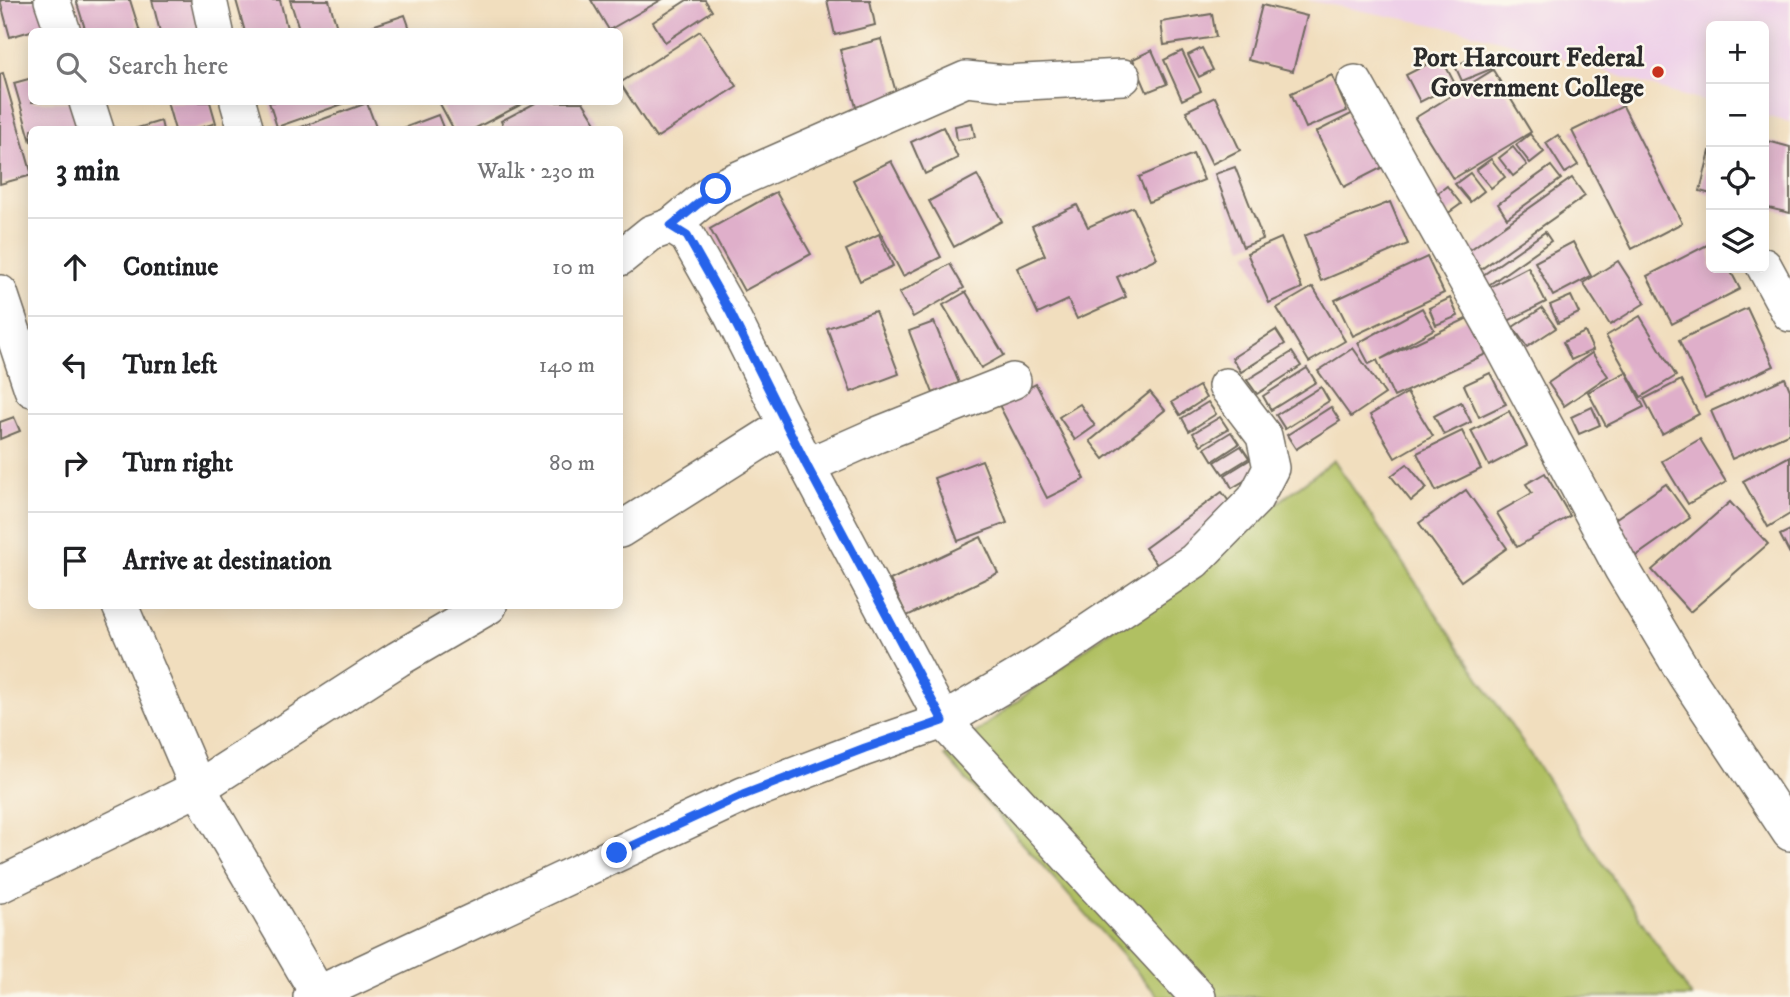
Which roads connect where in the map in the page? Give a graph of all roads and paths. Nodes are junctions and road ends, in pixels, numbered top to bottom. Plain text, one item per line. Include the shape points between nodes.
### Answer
1 (52, 0) edge
2 (209, 0) edge
3 (62, 28) edge
4 (215, 28) edge
5 (1123, 77) dead end
6 (1355, 83) dead end
7 (87, 105) edge
8 (238, 105) edge
9 (95, 126) edge
10 (245, 126) edge
11 (671, 226) junction
12 (623, 256) edge
13 (1768, 273) edge
14 (0, 293) edge
15 (1790, 314) edge
16 (28, 377) edge
17 (1013, 381) dead end
18 (1226, 386) dead end
19 (786, 425) junction
20 (807, 466) junction
21 (623, 528) edge
22 (121, 609) edge
23 (484, 609) edge
24 (943, 721) junction
25 (198, 788) junction
26 (1790, 832) edge
27 (0, 885) edge
28 (1180, 991) edge
29 (316, 996) edge

1 - 3 street
2 - 4 street
5 - 11 street via 1006,83 966,79 716,189
6 - 26 street via 1622,569 1686,676
7 - 9 street
8 - 10 street
11 - 12 street via 651,233
11 - 19 street via 687,236
13 - 15 street
14 - 16 street
17 - 20 street
18 - 24 street via 1264,436 1271,468 1255,499 1194,561 1046,660
19 - 20 street
19 - 21 street
20 - 24 street
22 - 25 street
23 - 25 street
24 - 28 street
24 - 29 street via 743,795
25 - 27 street
25 - 29 street

